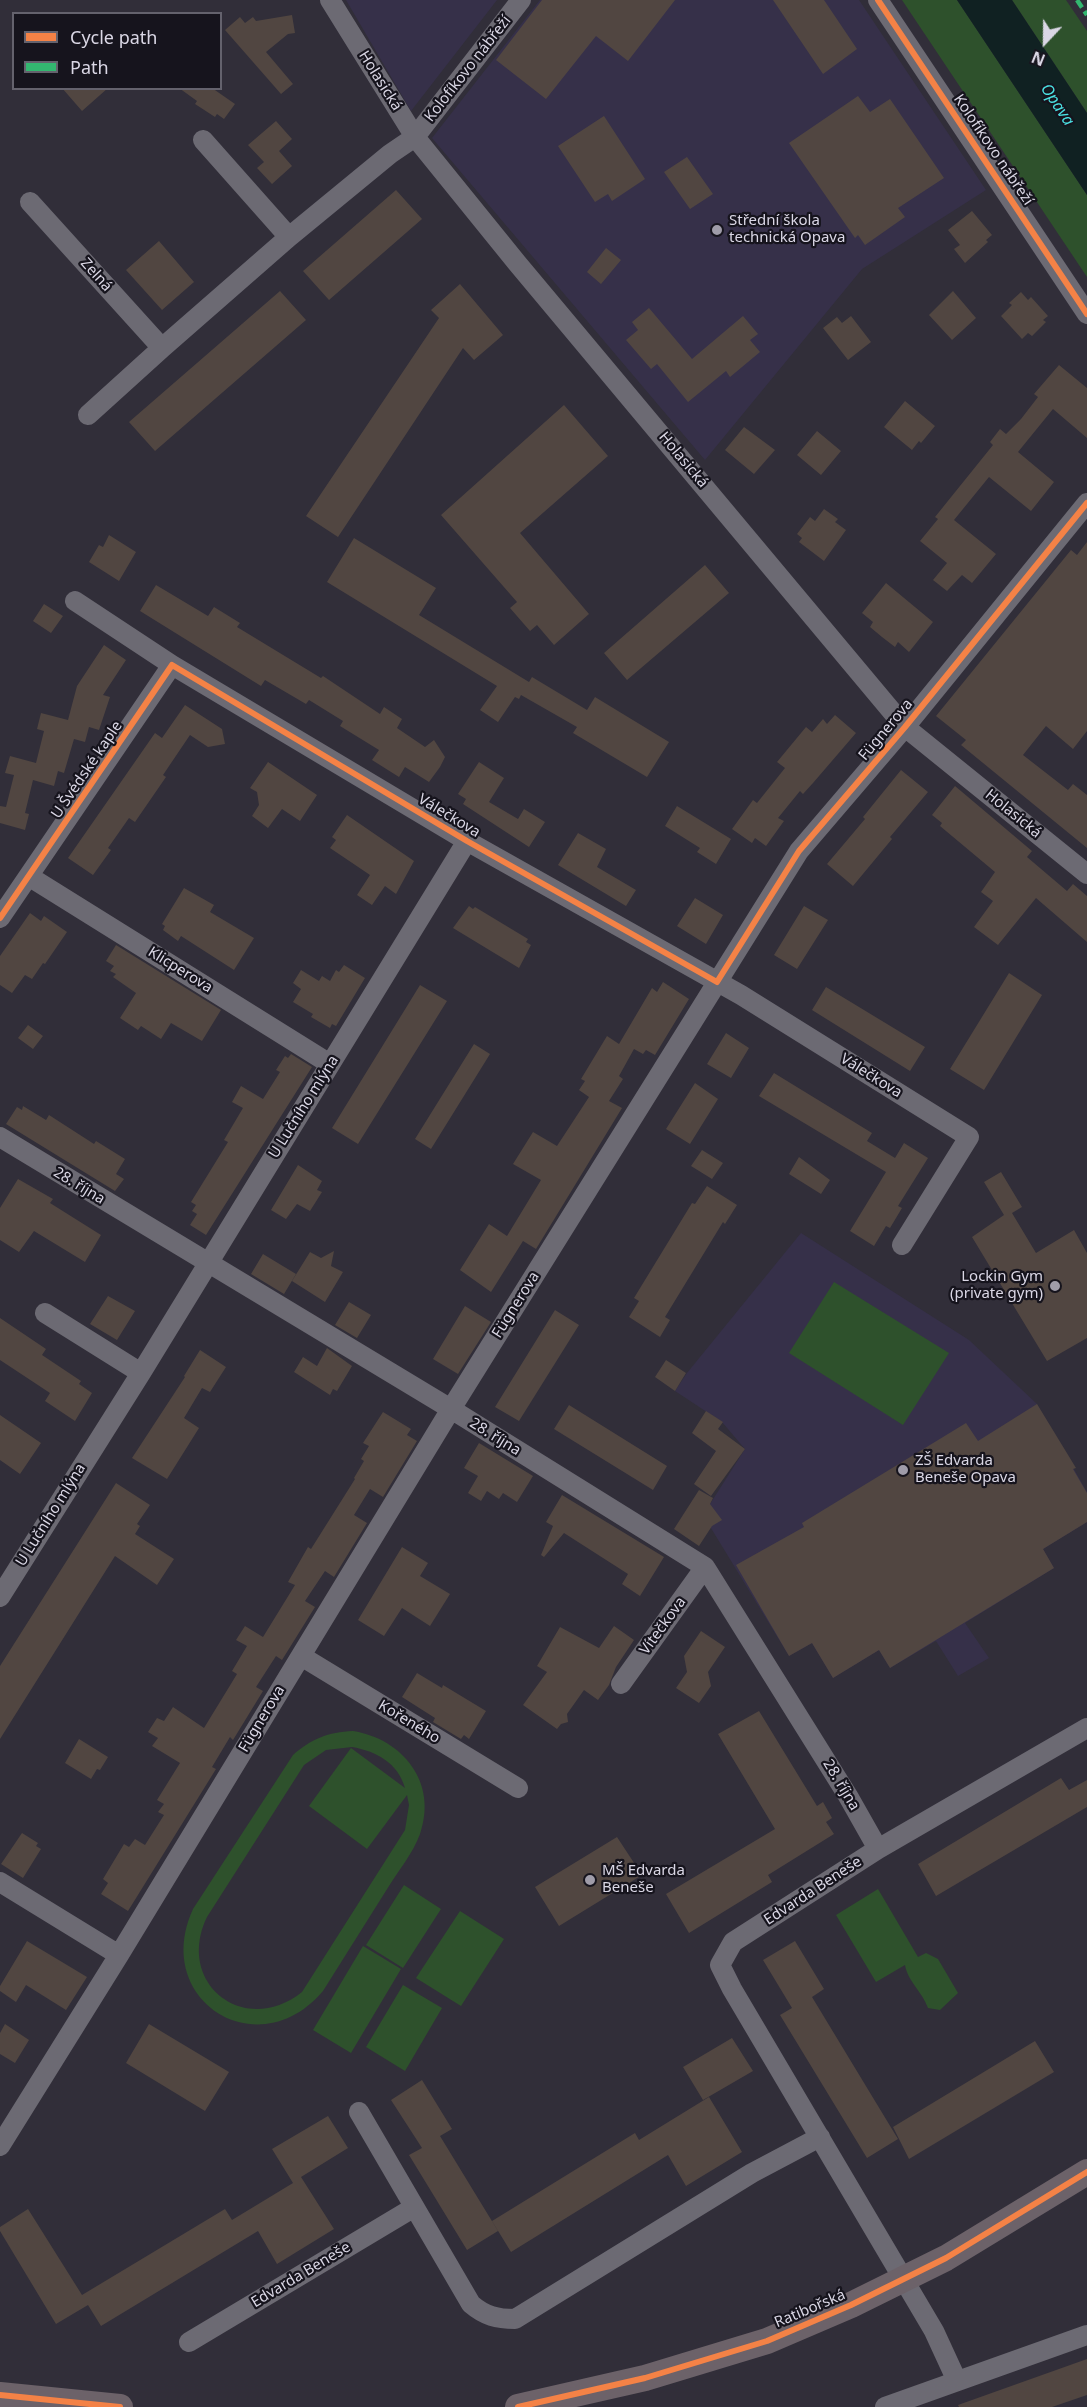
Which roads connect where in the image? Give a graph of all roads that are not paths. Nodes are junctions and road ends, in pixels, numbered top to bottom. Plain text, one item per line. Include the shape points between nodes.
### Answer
1 (330, 0) edge
2 (520, 0) edge
3 (878, 0) edge
4 (415, 137) junction
5 (203, 140) dead end
6 (30, 202) dead end
7 (290, 237) junction
8 (1087, 314) edge
9 (162, 348) junction
10 (88, 415) dead end
11 (1087, 503) edge
12 (75, 601) dead end
13 (172, 665) junction
14 (905, 727) junction
15 (467, 841) junction
16 (1087, 874) edge
17 (30, 877) junction
18 (0, 918) edge
19 (717, 982) junction
20 (330, 1064) junction
21 (0, 1137) edge
22 (902, 1245) dead end
23 (207, 1264) junction
24 (45, 1314) dead end
25 (141, 1373) junction
26 (451, 1410) junction
27 (705, 1567) junction
28 (0, 1597) edge
29 (301, 1656) junction
30 (621, 1684) dead end
31 (1087, 1728) edge
32 (518, 1788) dead end
33 (878, 1849) junction
34 (0, 1882) edge
35 (119, 1954) junction
36 (359, 2112) dead end
37 (820, 2137) junction
38 (0, 2146) edge
39 (1087, 2172) edge
40 (413, 2208) junction
41 (904, 2279) junction
42 (1087, 2335) edge
43 (189, 2342) dead end
44 (957, 2381) junction
45 (0, 2395) edge
46 (120, 2407) edge
47 (518, 2407) edge
48 (885, 2407) edge

1 - 4 street, Holasická
2 - 4 street, Kolofíkovo nábřeží
3 - 8 street, Kolofíkovo nábřeží
4 - 7 street
4 - 14 street, Holasická
5 - 7 street
6 - 9 street, Zelná
7 - 9 street
9 - 10 street
11 - 14 street, Fügnerova
12 - 13 street, Válečkova
13 - 15 street, Válečkova
13 - 17 street, U Švédské kaple
14 - 16 street, Holasická
14 - 19 street, Fügnerova via 799,851
15 - 19 street, Válečkova
15 - 20 street, U Lučního mlýna
17 - 18 street, U Švédské kaple
17 - 20 street, Klicperova
19 - 22 street, Válečkova via 969,1137
19 - 26 street, Fügnerova
20 - 23 street, U Lučního mlýna
21 - 23 street, 28. října
23 - 25 street, U Lučního mlýna
23 - 26 street, 28. října
24 - 25 street
25 - 28 street, U Lučního mlýna
26 - 27 street, 28. října
26 - 29 street, Fügnerova
27 - 30 street, Vítečkova
27 - 33 street, 28. října
29 - 32 street, Kořeného
29 - 35 street, Fügnerova
31 - 33 street, Edvarda Beneše
33 - 37 street, Edvarda Beneše via 734,1942 720,1965
34 - 35 street
35 - 38 street, Fügnerova
36 - 40 street
37 - 40 street via 752,2173 515,2319 497,2319 471,2304
37 - 41 street, Edvarda Beneše
39 - 41 main road, Ratibořská via 946,2258
40 - 43 street, Edvarda Beneše
41 - 44 street
41 - 47 main road, Ratibořská via 746,2348 645,2378
42 - 44 street
44 - 48 street
45 - 46 main road

